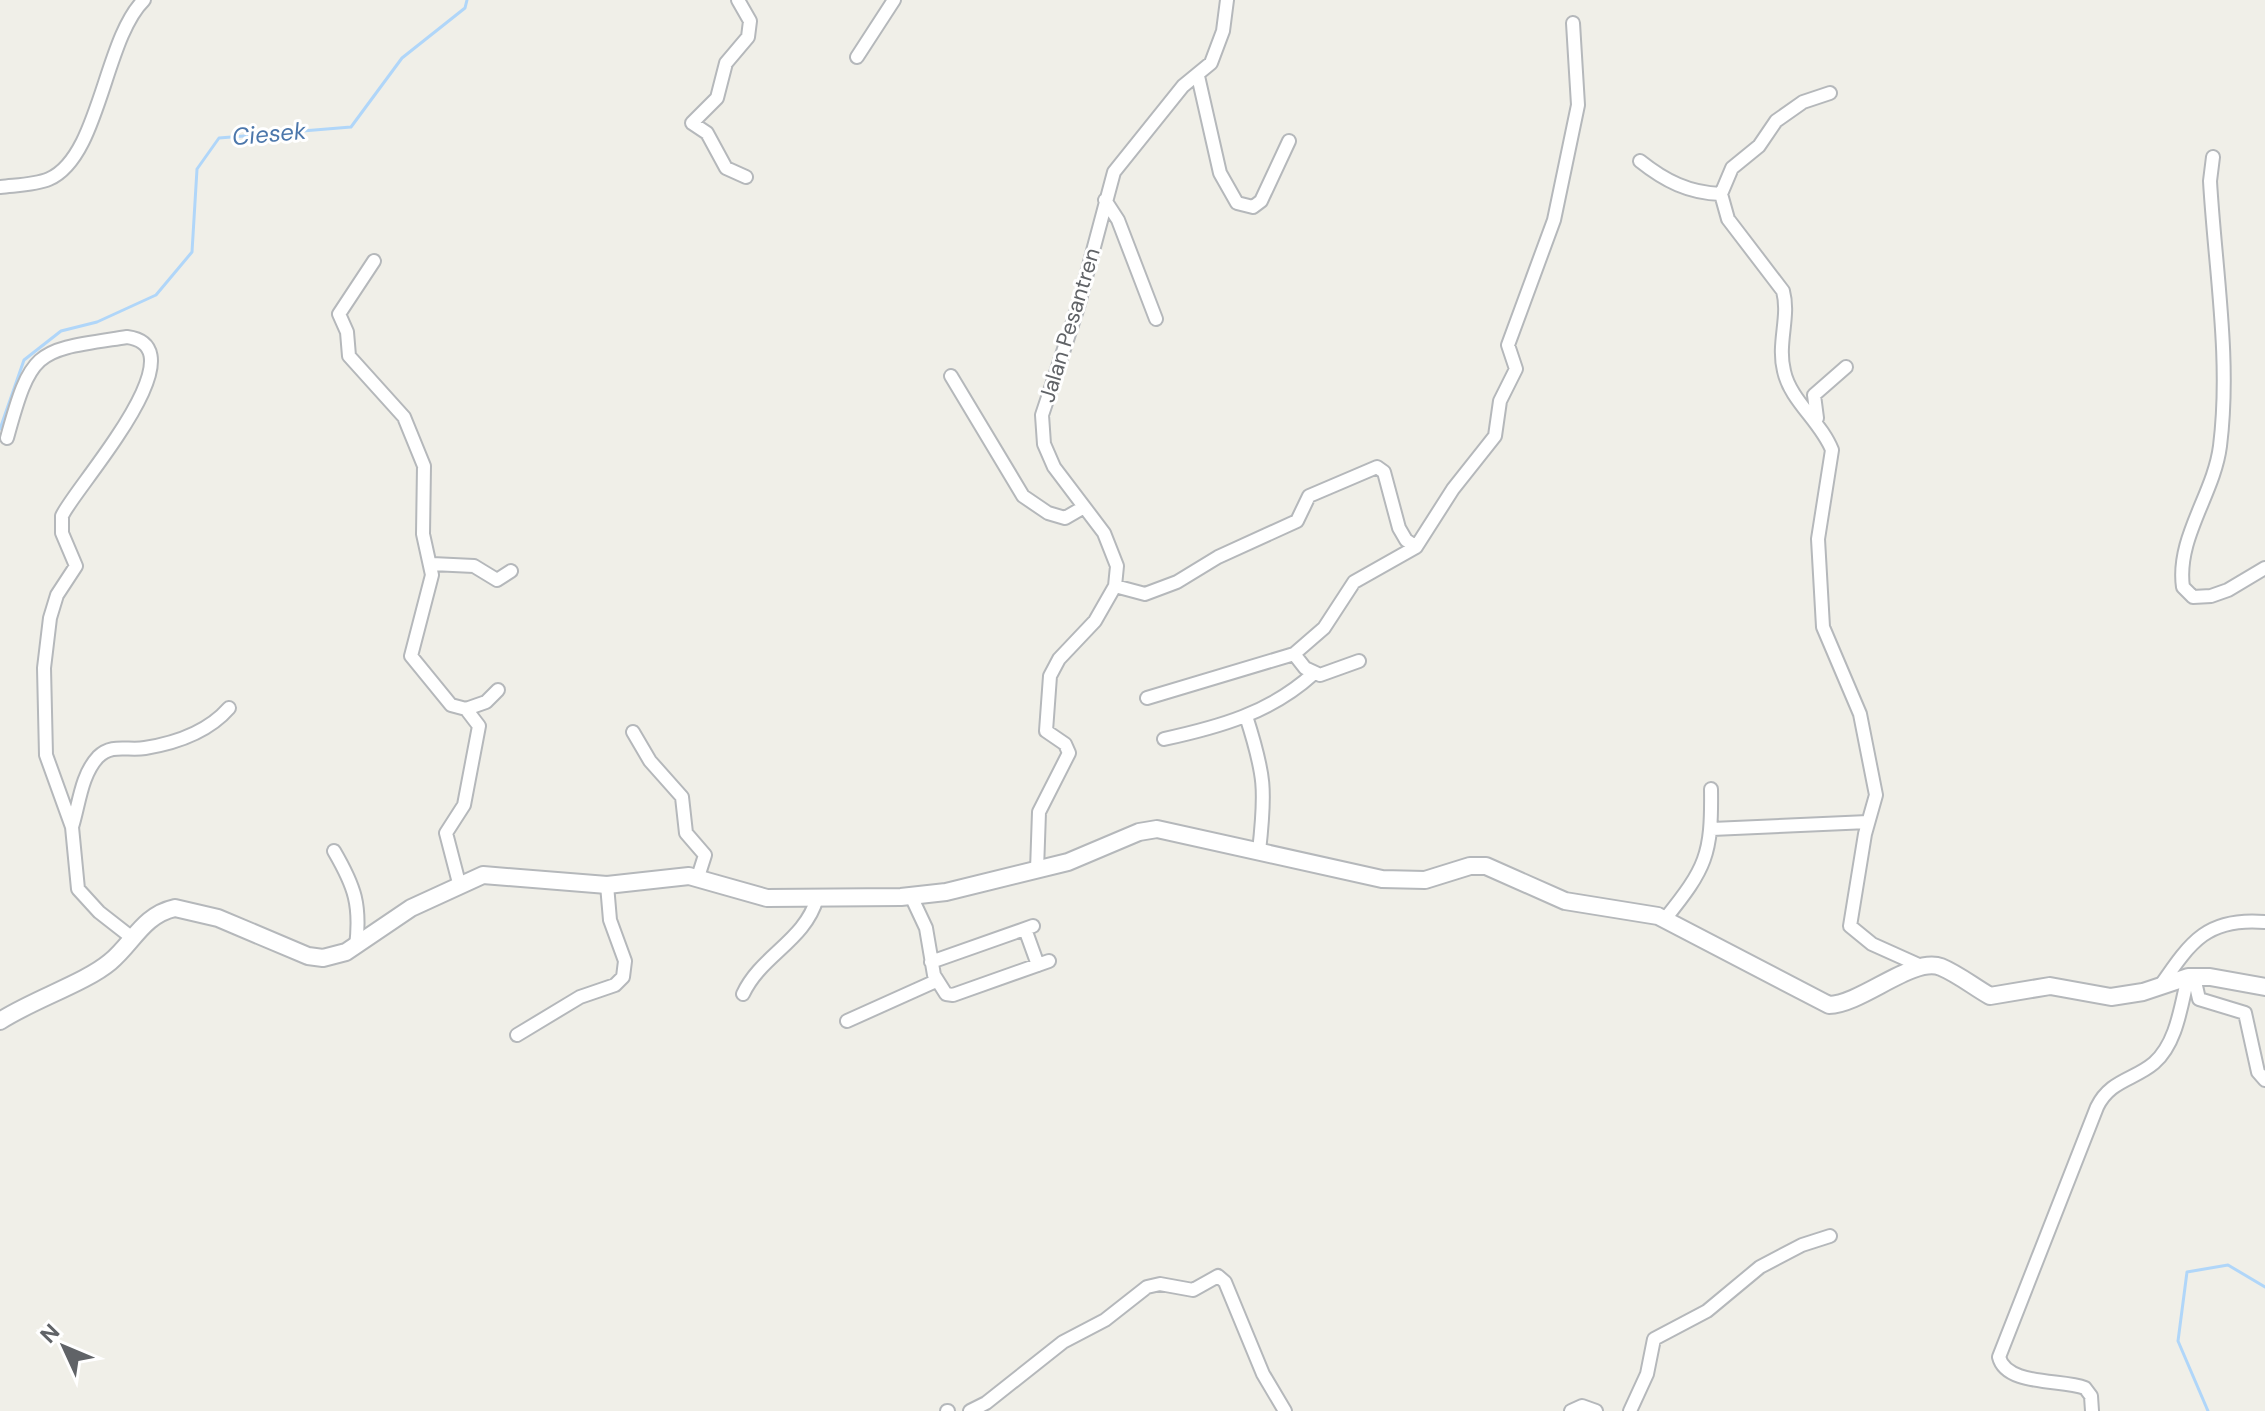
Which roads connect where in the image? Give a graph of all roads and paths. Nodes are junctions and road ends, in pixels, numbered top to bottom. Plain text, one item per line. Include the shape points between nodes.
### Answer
1 (144, 0) edge
2 (738, 0) edge
3 (894, 0) edge
4 (1227, 0) edge
5 (1573, 23) dead end
6 (857, 57) dead end
7 (1198, 76) junction
8 (1830, 93) dead end
9 (1289, 141) dead end
10 (2213, 157) dead end
11 (1640, 161) dead end
12 (746, 177) dead end
13 (0, 187) edge
14 (1721, 194) junction
15 (1105, 200) junction
16 (374, 261) dead end
17 (1156, 319) dead end
18 (1846, 367) dead end
19 (951, 376) dead end
20 (1817, 425) junction
21 (7, 438) dead end
22 (1084, 507) junction
23 (1416, 547) junction
24 (432, 564) junction
25 (2265, 568) edge
26 (511, 571) dead end
27 (1115, 586) junction
28 (1294, 654) junction
29 (1359, 661) dead end
30 (1313, 674) junction
31 (498, 690) dead end
32 (1147, 698) dead end
33 (229, 708) dead end
34 (466, 709) junction
35 (1246, 716) junction
36 (633, 732) dead end
37 (1164, 739) dead end
38 (1711, 789) dead end
39 (1868, 822) junction
40 (72, 827) junction
41 (1712, 829) junction
42 (334, 851) dead end
43 (1259, 851) junction
44 (1037, 870) junction
45 (698, 877) junction
46 (459, 883) junction
47 (607, 885) junction
48 (911, 896) junction
49 (817, 898) junction
50 (1665, 919) junction
51 (2265, 922) edge
52 (131, 937) junction
53 (356, 947) junction
54 (931, 962) junction
55 (1921, 966) junction
56 (2191, 977) junction
57 (936, 981) junction
58 (2161, 985) junction
59 (2265, 987) edge
60 (743, 994) dead end
61 (0, 1021) edge
62 (847, 1021) dead end
63 (517, 1035) dead end
64 (2265, 1080) edge
65 (1830, 1236) dead end
66 (970, 1411) edge
67 (1285, 1411) edge
68 (1571, 1411) edge
69 (1596, 1411) edge
70 (1630, 1411) edge
71 (2092, 1411) edge

1 - 13 street via 127,23 93,115 67,166 47,180
2 - 12 street via 750,21 748,37 726,62 717,98 692,123 707,133 726,168
3 - 6 street
4 - 7 street, Jalan Pesantren via 1215,54
5 - 23 street via 1578,105 1554,220 1508,344 1515,372 1500,401 1495,436
7 - 9 street via 1220,173 1237,203 1253,207 1261,201
7 - 15 street, Jalan Pesantren via 1183,86 1131,148 1114,172
8 - 14 street via 1803,102 1776,121 1759,146 1730,171
10 - 25 street via 2221,434 2217,463 2185,551 2183,587 2193,597 2211,596
11 - 14 street via 1662,179
14 - 20 street via 1731,223 1783,291 1784,373
15 - 17 street via 1118,220
15 - 22 street, Jalan Pesantren via 1041,422 1054,467
16 - 24 street via 339,314 351,360 404,417 420,451 423,534
18 - 20 street via 1814,395
19 - 22 street via 1028,501 1065,518
20 - 39 street via 1832,450 1818,539 1823,627 1868,744 1876,795
21 - 40 street via 23,384 51,350 127,337 149,350 152,365 141,394 62,516 62,533 76,566 53,605 43,696 47,763
22 - 27 street, Jalan Pesantren via 1112,548
23 - 27 street via 1402,534 1384,472 1377,467 1309,496 1297,521 1177,582 1145,594
23 - 28 street via 1354,582 1324,628
24 - 26 street via 474,566 497,580
24 - 34 street via 411,656 451,705
27 - 44 street via 1093,624 1059,659 1048,680 1046,731 1069,753 1039,812
28 - 30 street
28 - 32 street
29 - 30 street
30 - 35 street via 1283,698
31 - 34 street via 486,702
33 - 40 street via 198,732 101,755 87,774
34 - 46 street via 478,722 479,732 464,805 446,837
35 - 37 street
35 - 43 street via 1266,793
36 - 45 street via 682,797 687,836 705,855
38 - 41 street
39 - 41 street
39 - 55 street via 1850,926 1872,944
40 - 52 street via 78,889
41 - 50 street via 1703,870
42 - 53 street via 360,913
43 - 44 street via 1148,829
43 - 50 street via 1326,869 1399,880 1431,879 1486,866 1565,901 1638,910
44 - 48 street
45 - 47 street
45 - 49 street via 761,897
46 - 47 street via 494,874
46 - 53 street via 403,913
47 - 63 street via 610,920 625,961 623,977
48 - 49 street
48 - 54 street via 926,928
49 - 60 street via 803,929 763,964
50 - 55 street via 1825,1004 1849,1000
51 - 58 street via 2238,920 2210,929 2187,949
52 - 53 street via 161,913 185,908 314,957 333,957
52 - 61 street via 105,966
54 - 57 street
54 - 57 street via 1029,928 1044,963 953,995
55 - 58 street via 1939,965 1990,996 2050,986 2111,997
56 - 58 street
56 - 59 street
56 - 64 street via 2199,999 2245,1013 2258,1072
56 - 71 street via 2165,1050 2099,1102 1999,1357 2014,1374 2085,1388
57 - 62 street
65 - 70 street via 1760,1267 1707,1311 1654,1339 1647,1374
66 - 67 street via 1147,1287 1193,1290 1218,1276
68 - 69 street via 1582,1406

